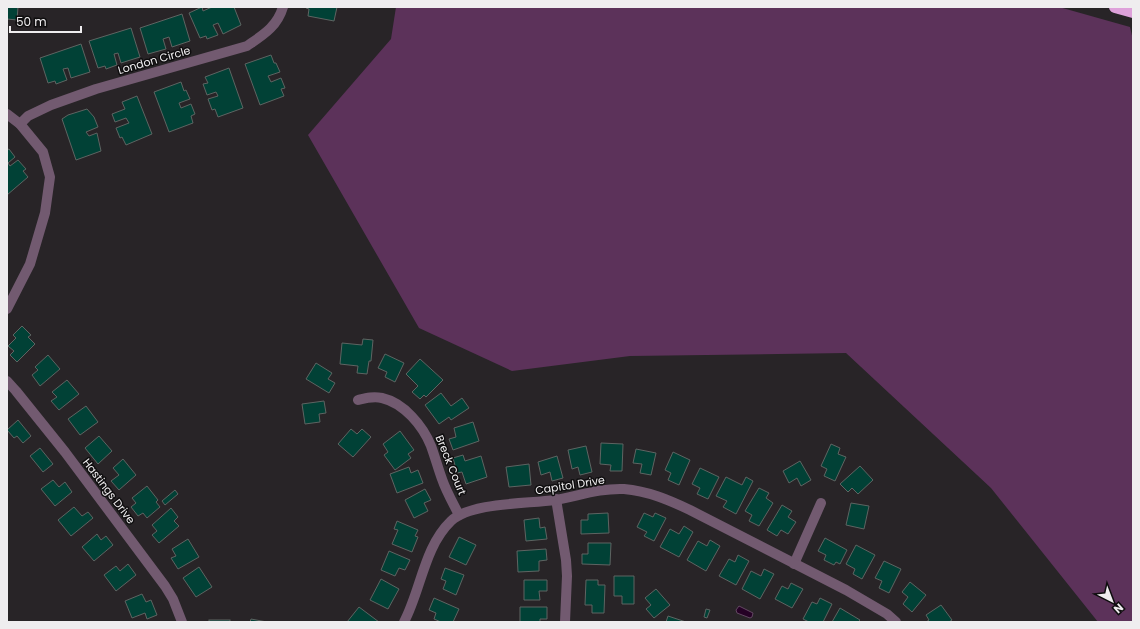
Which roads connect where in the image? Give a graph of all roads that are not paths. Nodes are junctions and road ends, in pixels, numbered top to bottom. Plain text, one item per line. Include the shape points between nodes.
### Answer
1 (284, 7) edge
2 (1115, 7) edge
3 (1133, 12) edge
4 (7, 114) edge
5 (20, 124) junction
6 (7, 309) edge
7 (7, 381) edge
8 (358, 400) dead end
9 (556, 499) junction
10 (821, 503) dead end
11 (459, 515) junction
12 (794, 564) junction
13 (182, 622) edge
14 (404, 622) edge
15 (565, 622) edge
16 (896, 622) edge

1 - 5 street, London Circle via 268,32 247,46 96,89 51,105 28,116
2 - 3 highway
4 - 5 street
5 - 6 street via 43,152 50,177 46,213 30,264
7 - 13 street, Hastings Drive via 65,452 165,586
8 - 11 street, Breck Court via 372,397 393,402 422,428
9 - 11 street, Capitol Drive via 487,507
9 - 12 street, Capitol Drive via 622,489 643,492 690,510
9 - 15 street via 566,566
10 - 12 street
11 - 14 street, Capitol Drive via 440,534 433,546
12 - 16 street, Capitol Drive via 846,590

